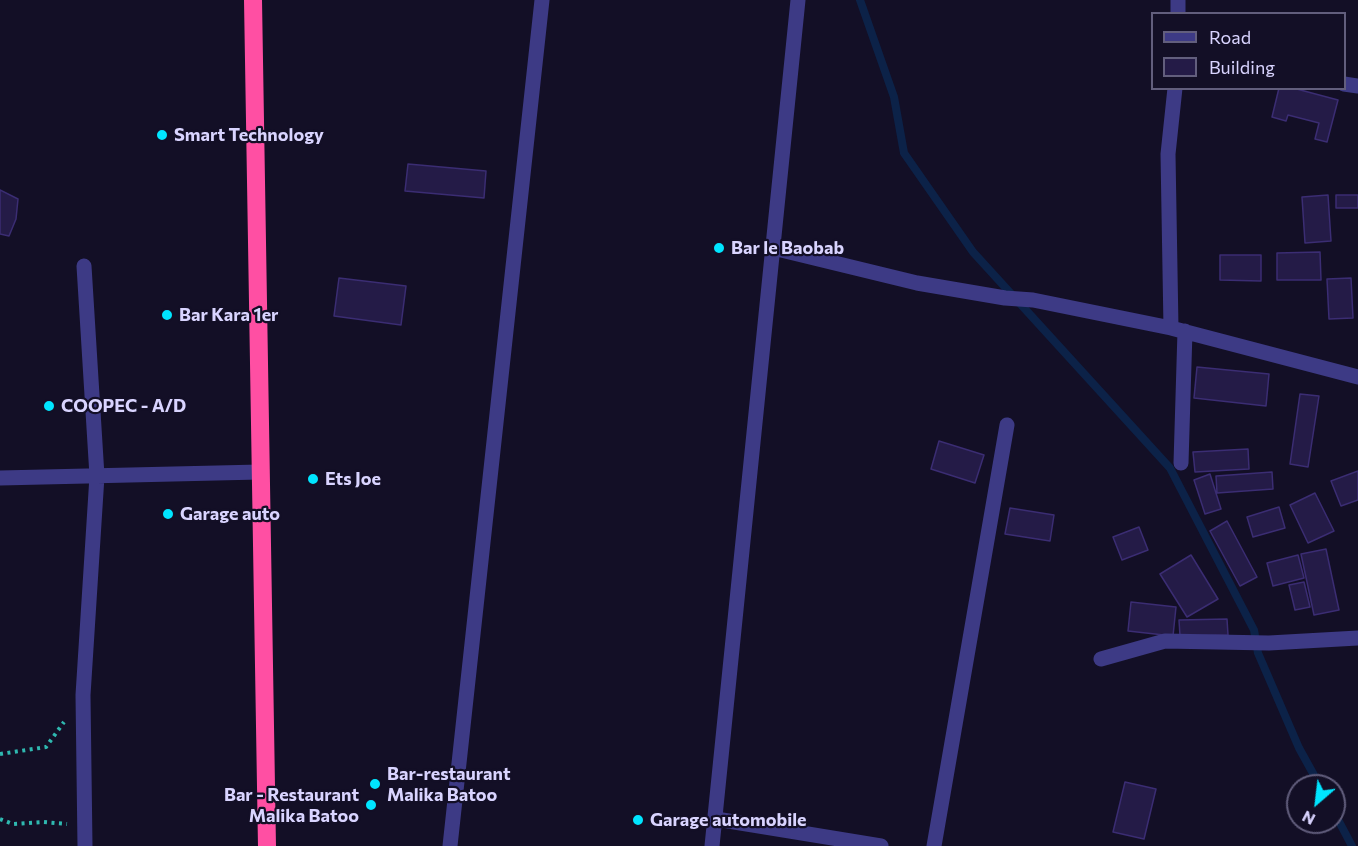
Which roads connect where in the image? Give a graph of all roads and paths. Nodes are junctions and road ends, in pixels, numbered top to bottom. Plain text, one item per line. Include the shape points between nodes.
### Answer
1 (252, 0) edge
2 (542, 0) edge
3 (798, 0) edge
4 (1175, 90) edge
5 (773, 248) junction
6 (84, 266) dead end
7 (1178, 329) junction
8 (1358, 377) edge
9 (1007, 425) dead end
10 (1181, 463) dead end
11 (260, 472) junction
12 (97, 476) junction
13 (0, 478) edge
14 (1358, 638) edge
15 (1101, 659) dead end
16 (83, 695) junction
17 (0, 754) edge
18 (0, 819) edge
19 (716, 819) junction
20 (85, 826) junction
21 (85, 846) edge
22 (267, 846) edge
23 (450, 846) edge
24 (712, 846) edge
25 (881, 846) edge
26 (934, 846) edge

1 - 11 highway
2 - 23 street
3 - 5 street
4 - 7 street via 1168,154
5 - 7 street via 917,283 1033,300
5 - 19 street
6 - 12 street
7 - 8 street
7 - 10 street
9 - 26 street
11 - 12 street
11 - 22 highway
12 - 13 street
12 - 16 street
14 - 15 street via 1165,641
16 - 17 path via 46,747
16 - 20 street
18 - 20 path via 14,824
19 - 24 street
19 - 25 street
20 - 21 street

